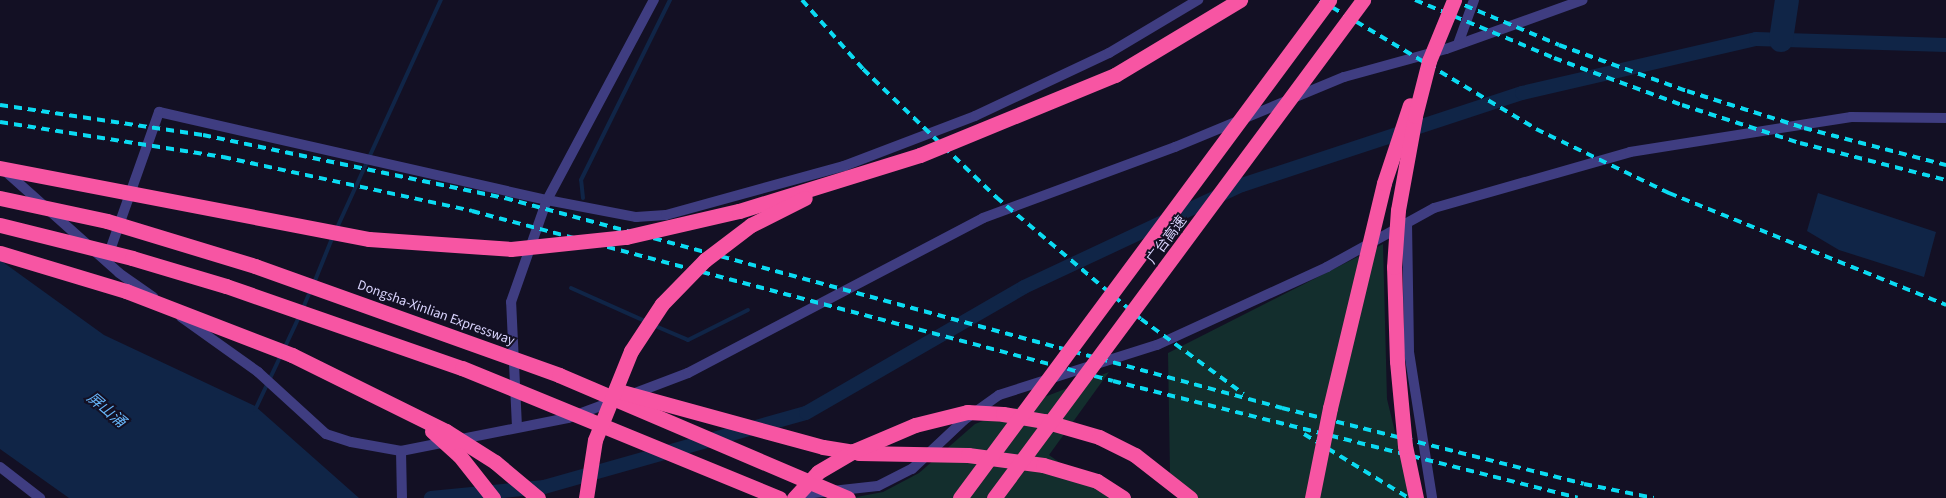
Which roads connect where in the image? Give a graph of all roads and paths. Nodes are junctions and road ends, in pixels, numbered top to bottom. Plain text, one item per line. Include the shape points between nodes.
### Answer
1 (654, 0) edge
2 (1198, 0) edge
3 (1240, 0) edge
4 (1329, 0) edge
5 (1363, 0) edge
6 (1454, 0) edge
7 (1474, 0) edge
8 (1583, 0) edge
9 (1458, 44) junction
10 (1429, 61) junction
11 (1946, 118) edge
12 (0, 167) edge
13 (842, 179) junction
14 (0, 198) edge
15 (547, 200) junction
16 (1407, 223) junction
17 (0, 225) edge
18 (0, 253) edge
19 (106, 261) junction
20 (559, 375) junction
21 (410, 412) junction
22 (516, 427) junction
23 (401, 451) junction
24 (0, 467) edge
25 (40, 498) edge
26 (402, 498) edge
27 (493, 498) edge
28 (538, 498) edge
29 (586, 498) edge
30 (766, 498) edge
31 (779, 498) edge
32 (794, 498) edge
33 (848, 498) edge
34 (960, 498) edge
35 (994, 498) edge
36 (1122, 498) edge
37 (1190, 498) edge
38 (1312, 498) edge
39 (1416, 498) edge
40 (1432, 498) edge

1 - 15 street
2 - 15 street via 1109,53 993,108 844,166 666,215 636,217
3 - 13 highway, bridge via 1114,75 920,155
4 - 34 highway, 广台高速, bridge
5 - 35 highway, 广台高速, bridge
6 - 10 highway, bridge
7 - 9 street
8 - 9 street
9 - 22 street via 1344,77 1175,147 984,218 688,373 568,418
10 - 38 highway, bridge via 1407,112 1384,183 1330,408
10 - 39 highway, bridge via 1402,185 1394,267 1400,403
11 - 16 street via 1851,116 1630,152 1434,208
12 - 13 highway, bridge via 368,239 511,249 626,237 739,211
12 - 19 street
13 - 29 highway, bridge via 751,225 705,260 662,304 631,350 594,440
14 - 20 highway, Dongsha-Xinlian Expressway, bridge via 108,221 255,266
15 - 19 street via 160,112
15 - 22 street via 511,302
16 - 30 street via 1327,266 1157,345 999,395 964,420 912,469 878,486
16 - 40 street via 1409,352
17 - 31 highway, bridge via 132,258 226,286 462,368
18 - 21 highway, bridge via 126,291 249,337
19 - 23 street via 258,372 326,434
20 - 33 highway, Dongsha-Xinlian Expressway, bridge
20 - 36 highway, bridge via 823,447 859,453 990,457 1043,466 1096,481
21 - 27 highway, bridge via 458,456
21 - 28 highway, bridge via 473,448
22 - 23 street
23 - 26 street
24 - 25 street
32 - 37 highway, bridge via 818,472 854,451 906,428 967,412 1044,421 1099,437 1135,455

